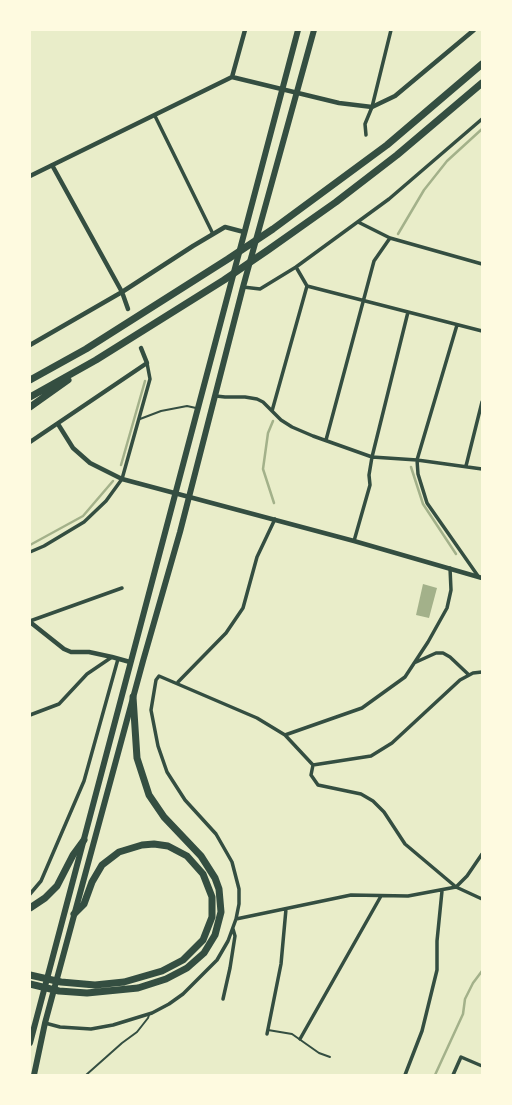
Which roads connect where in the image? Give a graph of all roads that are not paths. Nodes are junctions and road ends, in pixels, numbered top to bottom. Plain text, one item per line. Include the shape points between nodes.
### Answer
1 (245, 30) edge
2 (298, 30) edge
3 (314, 30) edge
4 (391, 30) edge
5 (474, 30) edge
6 (482, 64) edge
7 (232, 77) junction
8 (482, 83) edge
9 (282, 89) junction
10 (297, 93) junction
11 (372, 106) junction
12 (155, 116) junction
13 (482, 119) edge
14 (366, 135) dead end
15 (52, 165) junction
16 (30, 176) edge
17 (358, 222) junction
18 (244, 232) junction
19 (214, 234) junction
20 (390, 238) junction
21 (482, 264) edge
22 (296, 267) junction
23 (307, 286) junction
24 (243, 287) junction
25 (122, 292) junction
26 (363, 300) junction
27 (128, 309) dead end
28 (408, 312) junction
29 (457, 325) junction
30 (482, 331) edge
31 (30, 345) edge
32 (141, 348) dead end
33 (96, 360) junction
34 (147, 363) junction
35 (30, 380) edge
36 (216, 396) junction
37 (30, 397) edge
38 (482, 402) edge
39 (30, 407) edge
40 (198, 409) junction
41 (272, 411) junction
42 (140, 419) junction
43 (58, 424) junction
44 (326, 440) junction
45 (30, 442) edge
46 (372, 457) junction
47 (417, 460) junction
48 (466, 466) junction
49 (482, 470) edge
50 (122, 479) junction
51 (175, 492) junction
52 (190, 496) junction
53 (275, 519) junction
54 (354, 541) junction
55 (30, 552) edge
56 (450, 568) junction
57 (480, 577) edge
58 (122, 588) dead end
59 (30, 622) edge
60 (112, 657) junction
61 (118, 659) junction
62 (130, 662) junction
63 (413, 664) junction
64 (482, 672) edge
65 (469, 675) junction
66 (178, 682) junction
67 (133, 697) junction
68 (30, 715) edge
69 (285, 735) junction
70 (313, 765) junction
71 (84, 840) junction
72 (482, 854) edge
73 (456, 887) junction
74 (442, 891) junction
75 (30, 894) edge
76 (382, 896) junction
77 (482, 899) edge
78 (30, 908) edge
79 (286, 909) junction
80 (74, 914) junction
81 (236, 920) junction
82 (233, 929) junction
83 (30, 975) edge
84 (30, 984) edge
85 (223, 1000) dead end
86 (149, 1014) junction
87 (46, 1022) junction
88 (267, 1032) joint
89 (300, 1038) junction
90 (30, 1043) edge
91 (330, 1057) dead end
92 (482, 1066) edge
93 (34, 1075) edge
94 (86, 1075) edge
95 (405, 1075) edge
96 (453, 1075) edge

1 - 7 street
2 - 9 highway
3 - 10 highway
4 - 11 street
5 - 11 street via 395,96
6 - 35 highway via 387,145 273,229 86,349
7 - 9 street
7 - 12 street
8 - 33 highway via 385,165 336,202 224,280
9 - 10 street
9 - 18 highway
10 - 11 street via 355,106
10 - 24 highway
11 - 14 street via 365,124
12 - 15 street
12 - 19 street
13 - 17 street via 406,185
15 - 16 street
15 - 25 street
17 - 20 street
17 - 22 street
18 - 19 street via 228,227
18 - 40 highway
19 - 25 street
20 - 21 street
20 - 26 street via 374,261
22 - 23 street
22 - 24 street via 260,289
23 - 26 street
23 - 41 street
24 - 36 highway
25 - 27 street
25 - 31 street
26 - 28 street
26 - 44 street
28 - 29 street
28 - 46 street
29 - 30 street
29 - 47 street
32 - 34 street
33 - 37 highway
33 - 39 highway
34 - 42 street via 150,379
34 - 43 street
36 - 41 street via 252,398 264,402
36 - 52 highway
38 - 48 street
40 - 42 lane via 187,406 174,408
40 - 51 highway
41 - 44 street via 292,427
42 - 50 street
43 - 45 street
43 - 50 street via 73,448 90,463
44 - 46 street
46 - 47 street
46 - 54 street via 370,486
47 - 48 street
47 - 57 street via 418,474 427,503
48 - 49 street
50 - 51 street
50 - 55 street via 106,502 84,522
51 - 52 street
51 - 62 highway
52 - 53 street
52 - 67 highway
53 - 54 street
53 - 66 street via 257,557 243,608 226,633
54 - 56 street
56 - 57 street
56 - 63 street via 451,590 447,608
58 - 59 street
59 - 60 street via 71,652 89,652
60 - 61 street
60 - 68 street via 87,674 59,704
61 - 62 street
61 - 75 street via 84,781 41,881
62 - 71 highway
63 - 65 street via 436,653 443,653
63 - 69 street via 405,676 362,708
64 - 65 street
65 - 70 street via 460,680 392,743 371,756
66 - 69 street via 258,718
66 - 81 street via 162,676 156,680 151,710 158,746 167,772 178,790 216,834 232,862 239,889
67 - 80 highway
67 - 84 highway via 135,745 144,782 156,806 201,856 215,878 220,900 219,923 204,953 187,968 154,983 97,993 69,992
69 - 70 street
70 - 73 street via 310,775 318,785 361,794 373,801 384,812 405,844
71 - 78 highway via 56,886 45,898
71 - 90 highway
72 - 73 street via 468,876
73 - 74 street
73 - 77 street
74 - 76 street via 408,896
74 - 95 street via 437,970 422,1031
76 - 79 street via 351,895
76 - 89 street
79 - 81 street
79 - 88 street via 281,964
80 - 83 highway via 84,904 102,865 119,852 142,845 168,846 187,856 204,874 212,897 212,912 207,933 196,949 179,963 154,974 124,982 95,985 71,984
80 - 87 highway
81 - 82 street
82 - 85 street via 235,936
82 - 86 street via 224,951 207,971 183,994
86 - 87 street via 91,1029 60,1027
86 - 94 lane via 138,1032
87 - 93 highway
88 - 89 lane via 292,1034
89 - 91 lane via 319,1053
92 - 96 street via 462,1057

